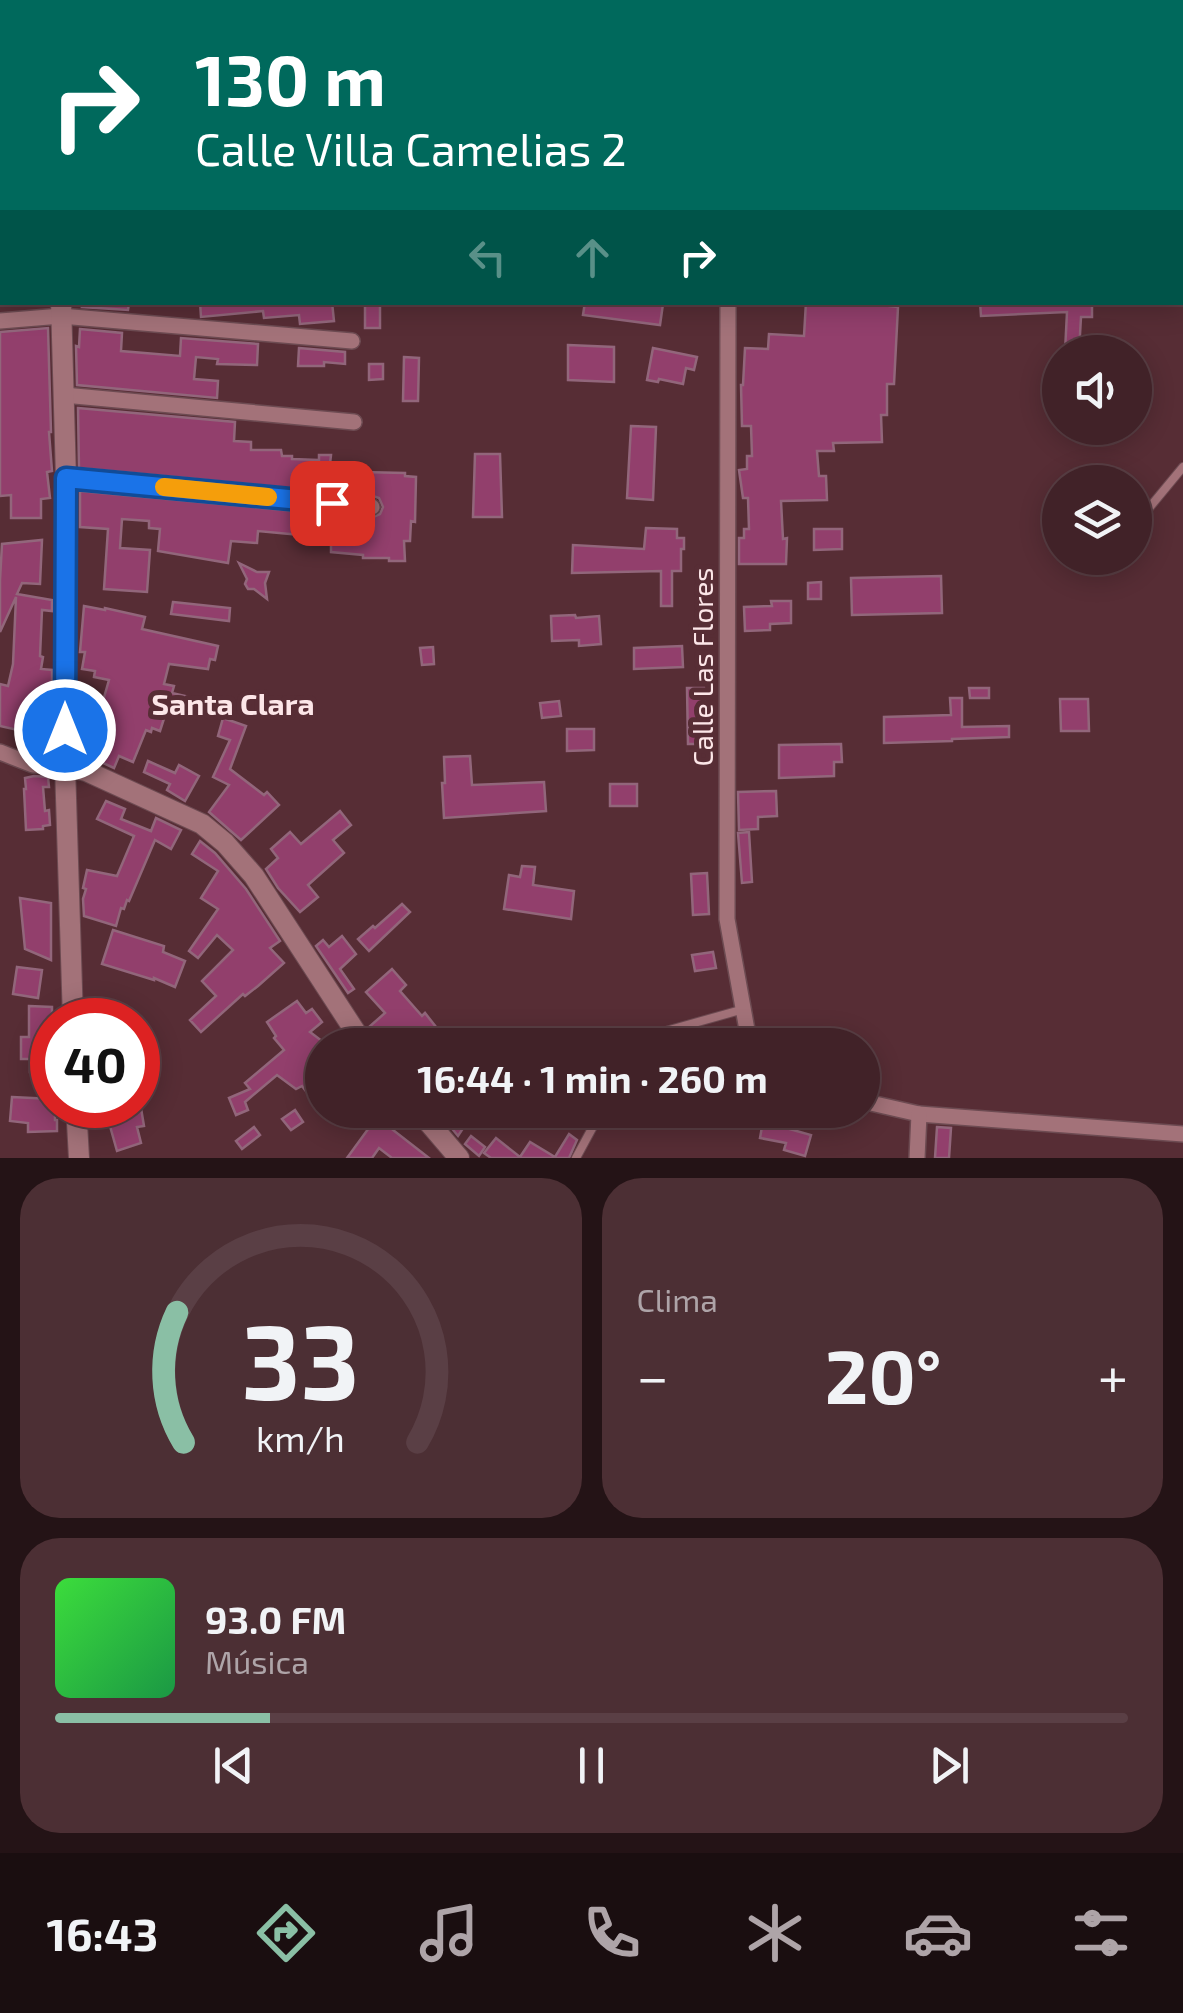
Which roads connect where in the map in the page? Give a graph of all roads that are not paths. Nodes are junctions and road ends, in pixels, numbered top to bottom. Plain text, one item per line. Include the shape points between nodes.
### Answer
1 (728, 305) edge
2 (61, 309) edge
3 (0, 321) edge
4 (352, 340) dead end
5 (64, 395) junction
6 (354, 422) dead end
7 (1183, 467) edge
8 (66, 478) junction
9 (1152, 504) edge
10 (372, 507) dead end
11 (0, 752) edge
12 (65, 766) junction
13 (72, 998) edge
14 (744, 1009) junction
15 (353, 1028) edge
16 (676, 1028) edge
17 (748, 1028) edge
18 (880, 1105) edge
19 (919, 1114) junction
20 (78, 1128) edge
21 (433, 1128) edge
22 (592, 1128) edge
23 (1183, 1134) edge
24 (80, 1158) edge
25 (458, 1158) edge
26 (576, 1158) edge
27 (916, 1158) edge

1 - 14 street, Calle Las Flores via 727,920
2 - 3 street
2 - 4 street
2 - 5 street
5 - 6 street
5 - 8 street
7 - 9 lane
8 - 10 street
8 - 12 street
11 - 12 street via 33,765
12 - 13 street
12 - 15 street via 202,824 224,843 254,876
14 - 16 lane
14 - 17 street, Calle Las Flores
18 - 19 street
19 - 23 street
19 - 27 street
20 - 24 street
21 - 25 street
22 - 26 lane

